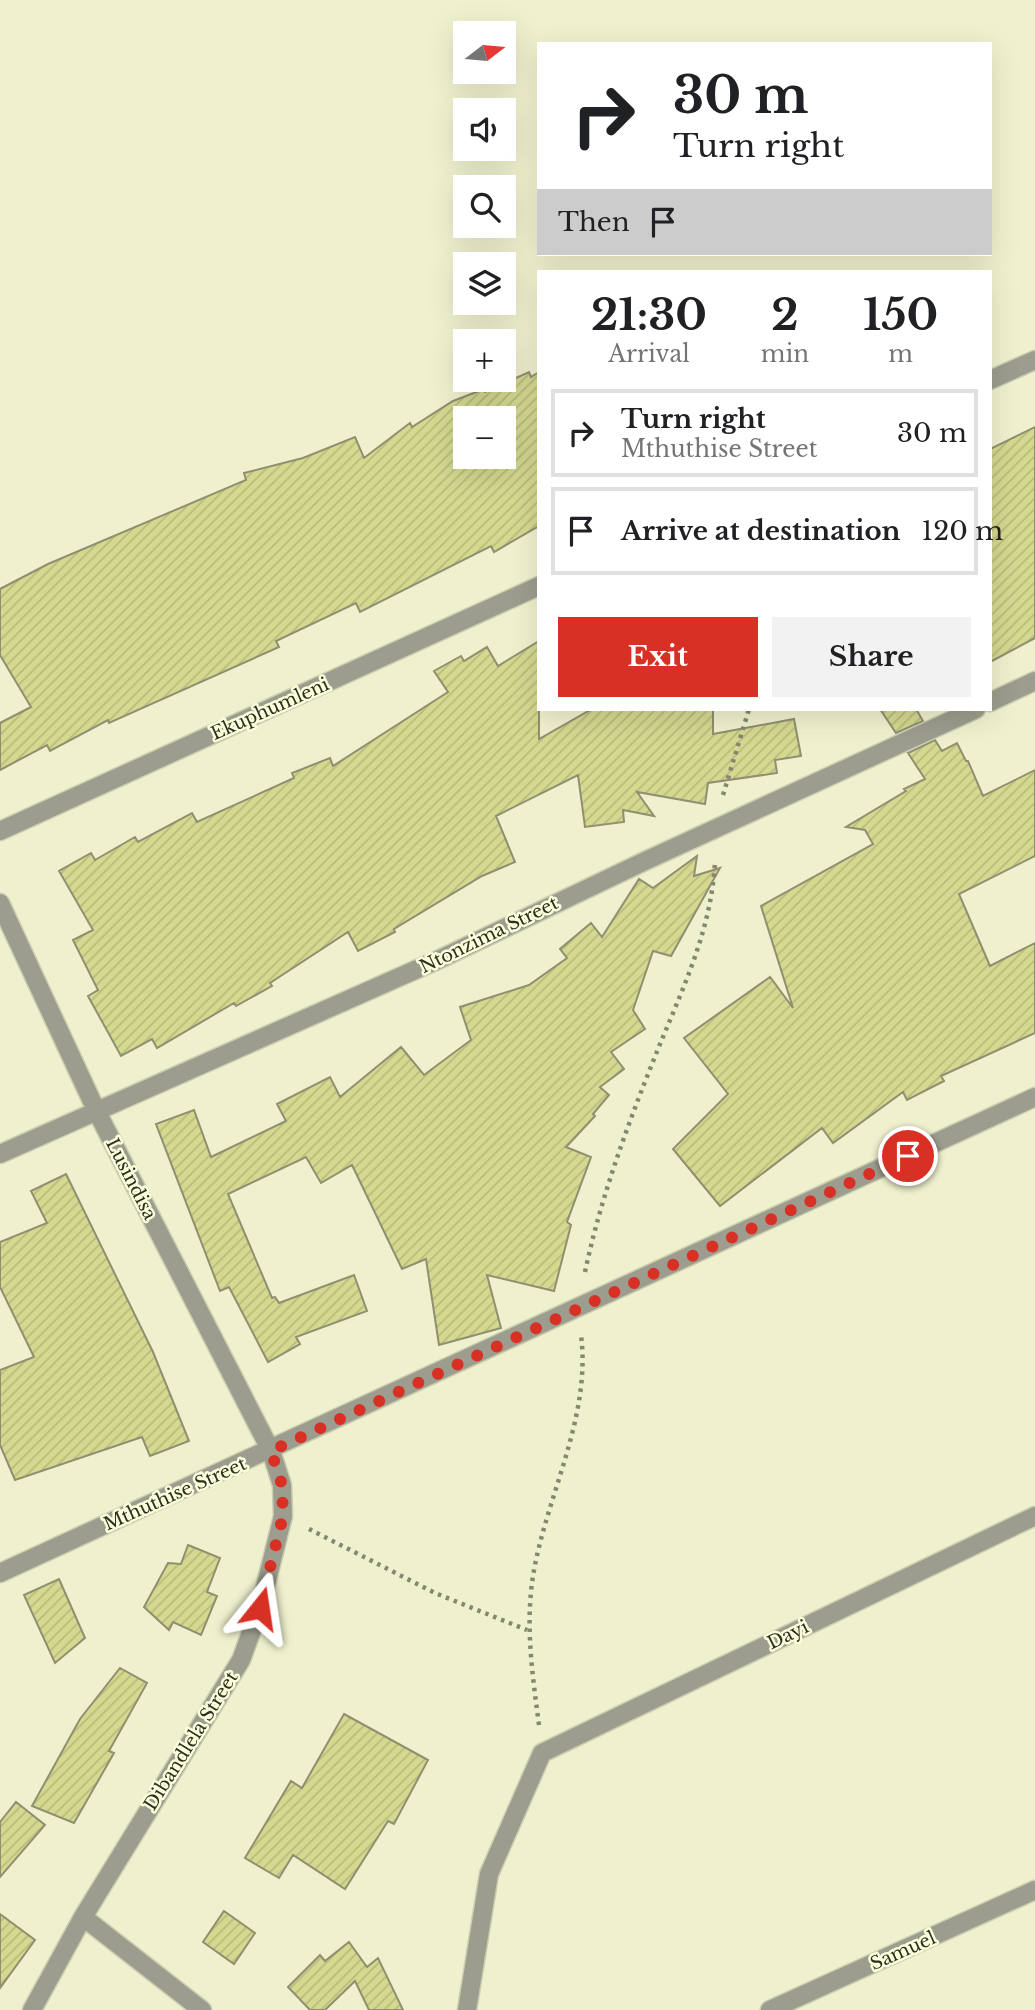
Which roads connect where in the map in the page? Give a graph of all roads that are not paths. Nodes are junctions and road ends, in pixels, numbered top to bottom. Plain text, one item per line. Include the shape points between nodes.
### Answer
1 (1035, 360) edge
2 (992, 379) edge
3 (537, 587) edge
4 (1035, 681) edge
5 (992, 701) edge
6 (972, 711) edge
7 (0, 831) edge
8 (0, 903) edge
9 (1035, 1097) edge
10 (96, 1110) junction
11 (0, 1154) edge
12 (271, 1451) junction
13 (1035, 1516) edge
14 (0, 1573) edge
15 (1035, 1890) edge
16 (83, 1917) junction
17 (32, 2010) edge
18 (201, 2010) edge
19 (467, 2010) edge
20 (771, 2010) edge

1 - 2 street
3 - 7 street, Ekuphumleni
4 - 5 street
6 - 10 street, Ntonzima Street via 440,959
8 - 10 street, Lusindisa
9 - 12 street, Mthuthise Street
10 - 11 street, Ntonzima Street
10 - 12 street, Lusindisa
12 - 14 street, Mthuthise Street
12 - 16 street, Dibandlela Street via 282,1485 283,1516 242,1660
13 - 19 street, Dayi via 542,1754 489,1874
15 - 20 street, Samuel
16 - 17 street, Dibandlela Street
16 - 18 street

